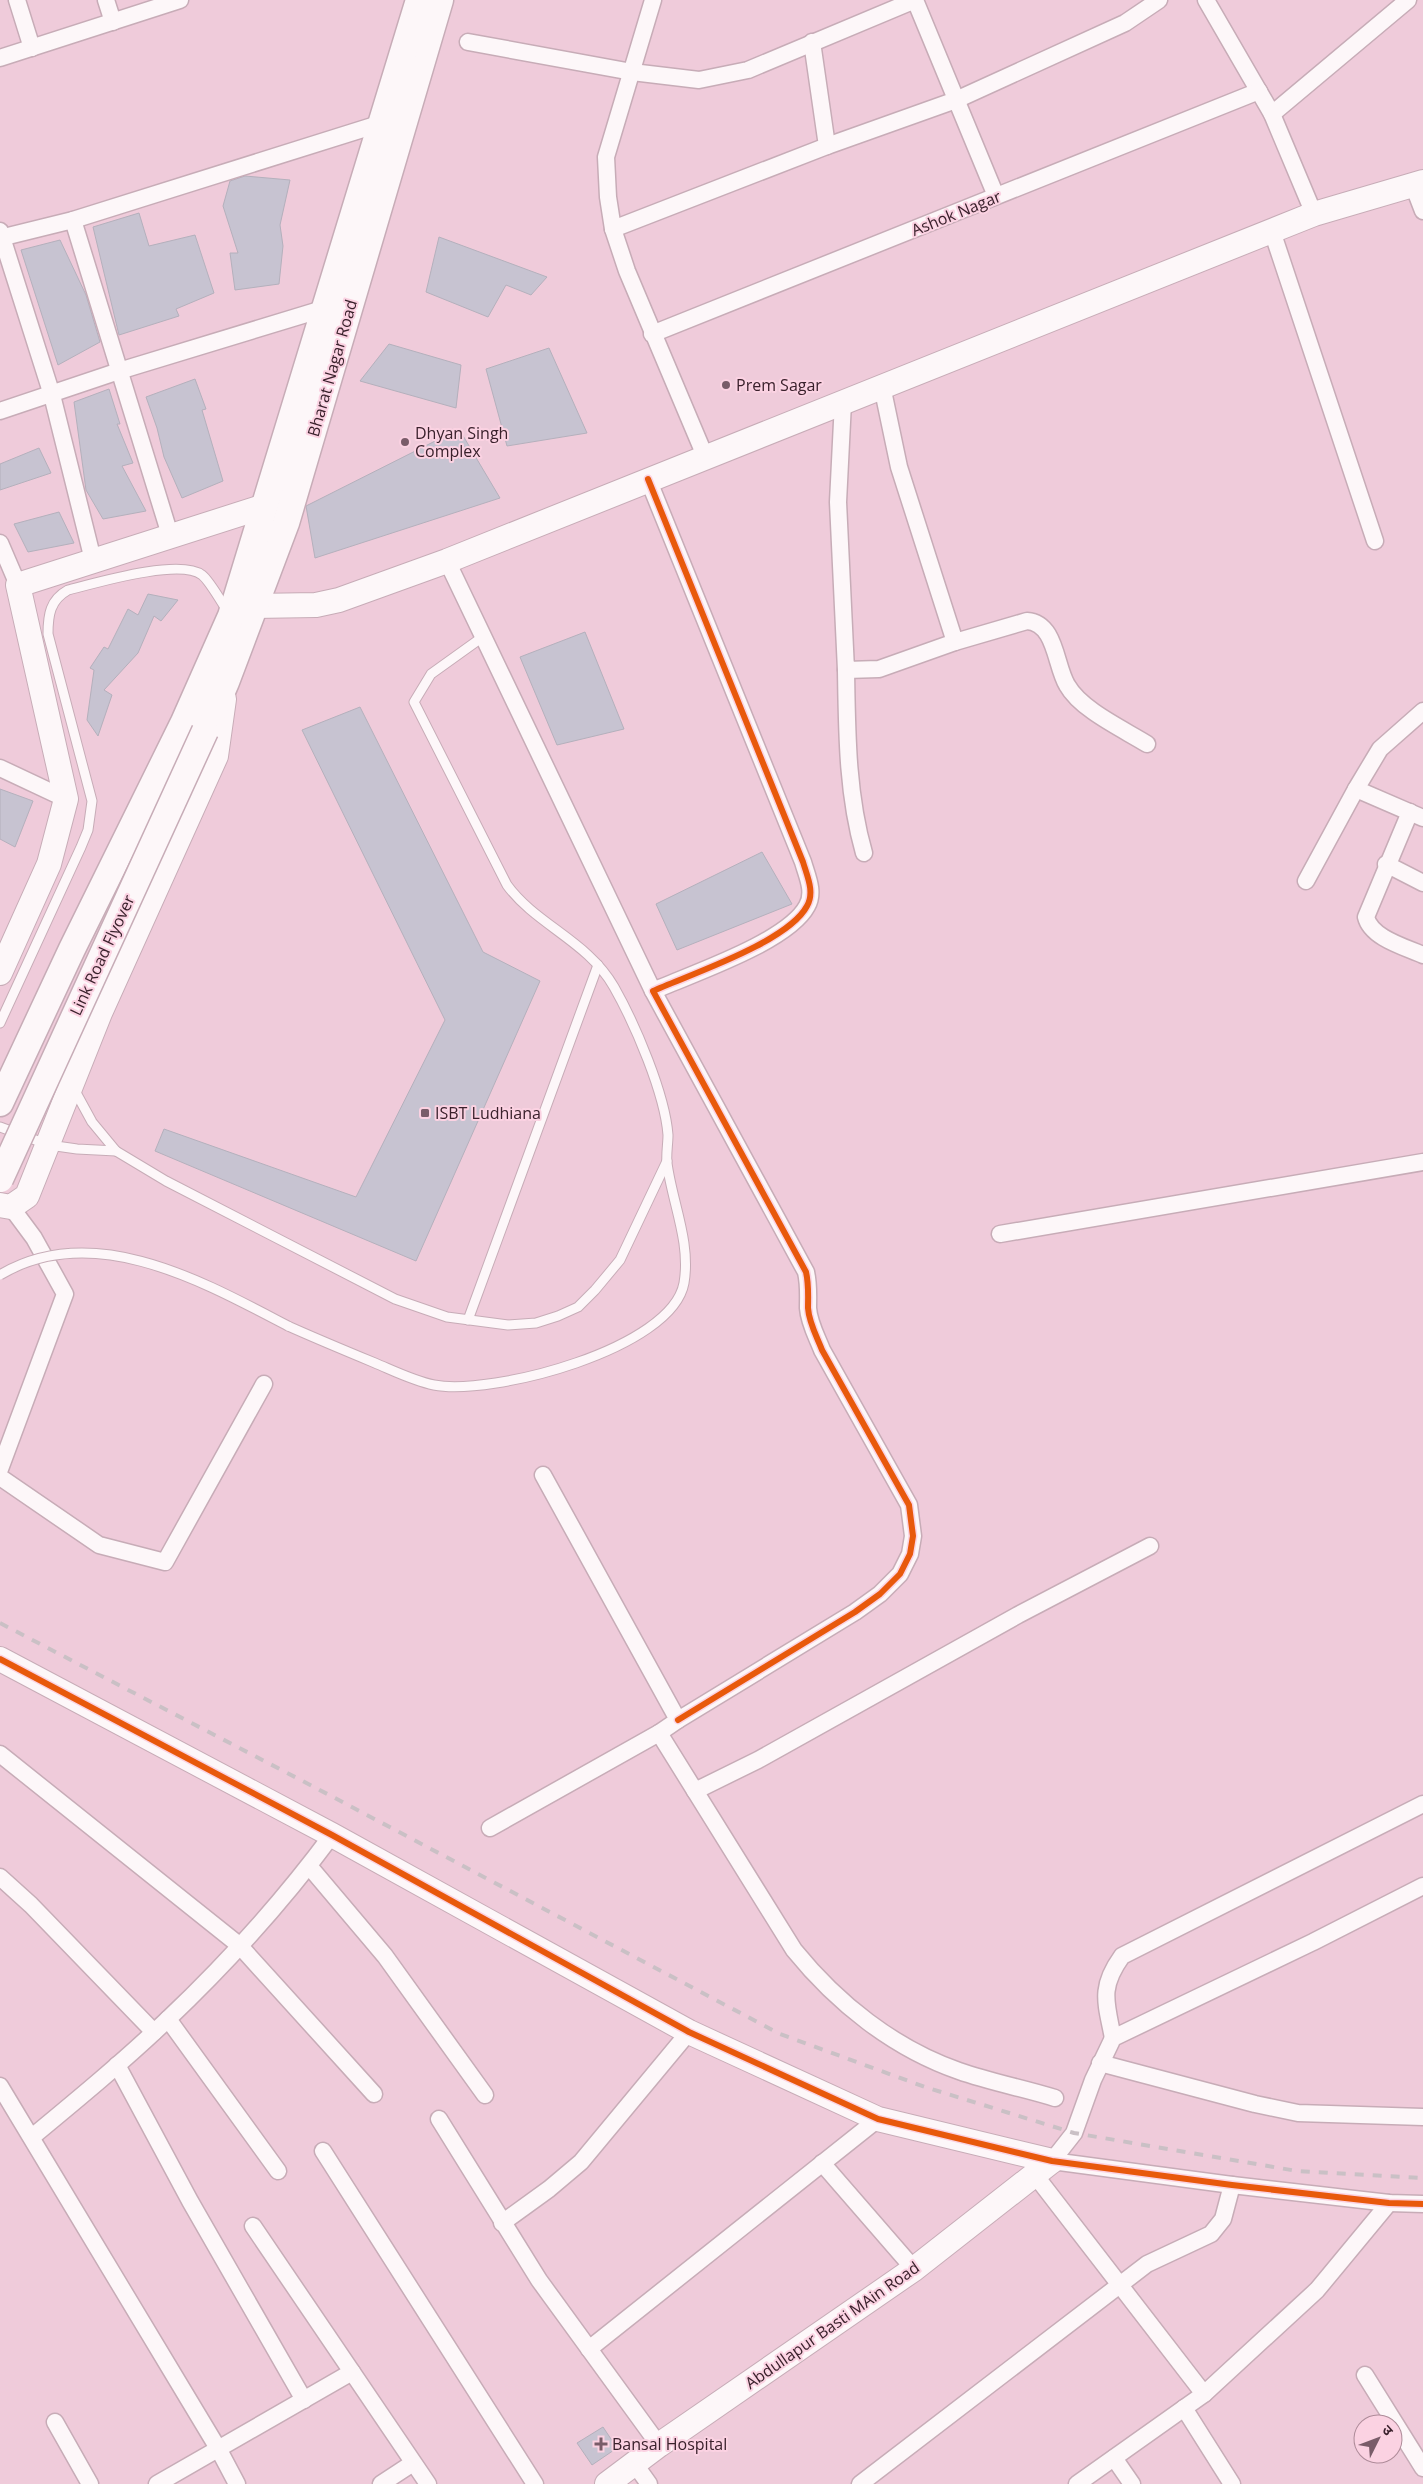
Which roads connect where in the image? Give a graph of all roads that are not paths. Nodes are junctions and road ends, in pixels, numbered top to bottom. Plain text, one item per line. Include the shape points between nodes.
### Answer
1 (17, 0) edge
2 (106, 0) edge
3 (180, 0) edge
4 (653, 0) edge
5 (916, 0) edge
6 (1159, 0) edge
7 (1206, 0) edge
8 (1408, 0) edge
9 (430, 1) edge
10 (113, 22) junction
11 (468, 42) dead end
12 (812, 42) junction
13 (32, 48) junction
14 (0, 58) edge
15 (632, 72) junction
16 (1259, 91) junction
17 (956, 100) junction
18 (1272, 114) junction
19 (382, 123) junction
20 (827, 146) junction
21 (1418, 183) edge
22 (996, 196) junction
23 (1423, 212) edge
24 (1314, 214) junction
25 (73, 220) junction
26 (613, 229) junction
27 (1272, 230) junction
28 (1, 235) edge
29 (326, 308) junction
30 (652, 334) junction
31 (119, 371) junction
32 (882, 386) junction
33 (52, 395) junction
34 (843, 402) junction
35 (0, 411) edge
36 (705, 456) junction
37 (648, 479) junction
38 (265, 506) junction
39 (170, 535) junction
40 (1375, 541) dead end
41 (0, 543) edge
42 (92, 560) junction
43 (447, 560) junction
44 (9, 574) edge
45 (243, 611) junction
46 (484, 636) junction
47 (955, 642) junction
48 (846, 670) junction
49 (226, 682) junction
50 (1423, 711) edge
51 (194, 727) junction
52 (1147, 744) dead end
53 (0, 768) edge
54 (1356, 789) junction
55 (66, 799) junction
56 (1416, 815) edge
57 (864, 854) dead end
58 (1386, 864) junction
59 (1306, 881) dead end
60 (1423, 883) edge
61 (1423, 955) edge
62 (598, 965) junction
63 (0, 973) edge
64 (653, 991) junction
65 (0, 1023) edge
66 (72, 1086) junction
67 (0, 1103) edge
68 (0, 1127) edge
69 (49, 1145) junction
70 (116, 1151) junction
71 (667, 1160) junction
72 (1423, 1162) edge
73 (0, 1179) edge
74 (6, 1206) edge
75 (1000, 1234) dead end
76 (0, 1275) edge
77 (468, 1320) junction
78 (264, 1384) dead end
79 (0, 1469) edge
80 (543, 1475) dead end
81 (0, 1477) edge
82 (1150, 1546) dead end
83 (0, 1659) edge
84 (678, 1720) junction
85 (659, 1733) junction
86 (0, 1754) edge
87 (695, 1791) junction
88 (1423, 1804) edge
89 (490, 1828) dead end
90 (332, 1835) junction
91 (309, 1866) junction
92 (0, 1877) edge
93 (1423, 1886) edge
94 (239, 1945) junction
95 (168, 2019) junction
96 (154, 2032) junction
97 (689, 2032) junction
98 (1113, 2038) junction
99 (1100, 2063) junction
100 (117, 2065) junction
101 (0, 2086) edge
102 (374, 2094) dead end
103 (485, 2095) dead end
104 (1055, 2098) dead end
105 (1423, 2117) edge
106 (439, 2119) dead end
107 (878, 2119) junction
108 (32, 2137) junction
109 (323, 2151) dead end
110 (822, 2163) junction
111 (1044, 2168) junction
112 (278, 2172) dead end
113 (1232, 2185) junction
114 (1389, 2203) junction
115 (1423, 2204) edge
116 (502, 2223) junction
117 (253, 2226) dead end
118 (914, 2269) junction
119 (1120, 2284) junction
120 (589, 2349) junction
121 (352, 2372) junction
122 (1366, 2375) dead end
123 (1204, 2394) junction
124 (304, 2400) junction
125 (1184, 2408) junction
126 (55, 2422) dead end
127 (659, 2445) junction
128 (219, 2450) junction
129 (1114, 2458) junction
130 (413, 2463) junction
131 (634, 2463) junction
132 (1423, 2468) edge
133 (90, 2484) edge
134 (157, 2484) edge
135 (237, 2484) edge
136 (381, 2484) edge
137 (428, 2484) edge
138 (535, 2484) edge
139 (608, 2484) edge
140 (648, 2484) edge
141 (860, 2484) edge
142 (1076, 2484) edge
143 (1132, 2484) edge
144 (1232, 2484) edge

1 - 13 street
2 - 10 street
3 - 10 street
4 - 15 street
5 - 12 street
5 - 17 street
6 - 17 street via 1126,24
7 - 16 street
8 - 18 street
9 - 19 main road, Bharat Nagar Road
9 - 45 main road, Bharat Nagar Road via 286,523
10 - 13 street
11 - 15 street
12 - 15 street via 748,70 715,78 699,80
12 - 20 street
13 - 14 street
15 - 26 street via 606,157
16 - 18 street
16 - 22 street, Ashok Nagar
17 - 20 street
17 - 22 street
18 - 24 street
19 - 25 street
19 - 29 main road, Bharat Nagar Road
20 - 26 street
21 - 23 street
21 - 24 street
22 - 30 street, Ashok Nagar
24 - 27 street
25 - 28 street
25 - 31 street
26 - 30 street
27 - 32 street
27 - 40 street
28 - 33 street
29 - 31 street
29 - 38 main road, Bharat Nagar Road
30 - 36 street
31 - 33 street
31 - 39 street
32 - 34 street
32 - 47 street via 899,467
33 - 35 street
33 - 42 street
34 - 36 street
34 - 48 street via 838,502
36 - 37 street
37 - 43 street
37 - 64 street via 812,890 808,906 784,931
38 - 39 street
38 - 45 main road, Bharat Nagar Road
39 - 42 street
41 - 44 street
42 - 44 street
43 - 45 street via 339,600
43 - 46 street
44 - 55 street
45 - 49 main road, Bharat Nagar Road
45 - 51 main road, Bharat Nagar Road
45 - 65 lane via 204,576 194,570 175,567 68,590 50,609 48,634 89,786 91,814 81,847
46 - 62 lane via 431,674 414,702 508,885 525,904 578,944
46 - 64 street
47 - 48 street via 879,669
47 - 52 street via 1034,621 1050,638 1061,674 1076,698
48 - 57 street via 852,798 855,824
49 - 51 main road, Bharat Nagar Road
49 - 66 street via 216,756 100,1013
50 - 54 street via 1380,749
51 - 67 main road, Link Road Flyover via 72,949
51 - 73 main road, Link Road Flyover, bridge
53 - 55 street
54 - 56 street
54 - 59 street
55 - 63 street via 49,864
56 - 58 street
58 - 60 street
58 - 61 street via 1366,917 1368,925
62 - 71 lane via 614,986 648,1064 668,1135
62 - 77 lane
64 - 84 street via 806,1272 808,1309 822,1350 909,1505 912,1536 910,1554 900,1574 880,1594
66 - 69 street
66 - 70 lane via 92,1122
68 - 69 lane
69 - 70 lane
69 - 74 street via 27,1196
70 - 77 lane via 166,1181 395,1299 447,1317
71 - 76 lane, bridge via 686,1251 684,1284 676,1302 659,1322 632,1340 522,1379 463,1387 435,1385 288,1326 159,1266 106,1254 56,1254 17,1265
71 - 77 lane via 620,1260 578,1307 536,1323 508,1325
72 - 75 street
74 - 79 street via 34,1238 65,1294
78 - 81 street via 165,1562 99,1545
80 - 84 street
82 - 87 street via 1018,1615 758,1760
83 - 90 street
84 - 85 street
85 - 87 street
85 - 89 street
86 - 94 street
87 - 104 street via 794,1950 820,1982 850,2008 906,2046 958,2071
88 - 98 street via 1122,1956 1110,1973 1107,1986 1106,2002
90 - 91 street
90 - 97 street
91 - 94 street
91 - 103 street via 385,1956
92 - 96 street
93 - 98 street
94 - 95 street
94 - 102 street
95 - 96 street
95 - 112 street
96 - 100 street
97 - 107 street
97 - 116 street via 581,2162
98 - 99 street
99 - 105 street via 1298,2113
99 - 111 street via 1074,2133
100 - 108 street
100 - 124 street via 190,2201
101 - 108 street
106 - 116 street
107 - 110 street
107 - 111 street
108 - 128 street
109 - 138 street
110 - 118 street
110 - 120 street
111 - 113 street
111 - 118 street, Abdullapur Basti MAin Road
111 - 119 street
113 - 114 street
113 - 119 street via 1223,2219 1211,2234 1147,2264
114 - 115 street
114 - 123 street via 1317,2290
116 - 120 street
117 - 121 street
118 - 127 street, Abdullapur Basti MAin Road
119 - 123 street
119 - 141 street
120 - 127 street
121 - 124 street
121 - 130 street
122 - 132 street
123 - 125 street
124 - 128 street
125 - 129 street
125 - 144 street
126 - 133 street
127 - 131 street, Abdullapur Basti MAin Road
128 - 134 street
128 - 135 street
129 - 142 street
129 - 143 street
130 - 136 street
130 - 137 street
131 - 139 street, Abdullapur Basti MAin Road
131 - 140 street

